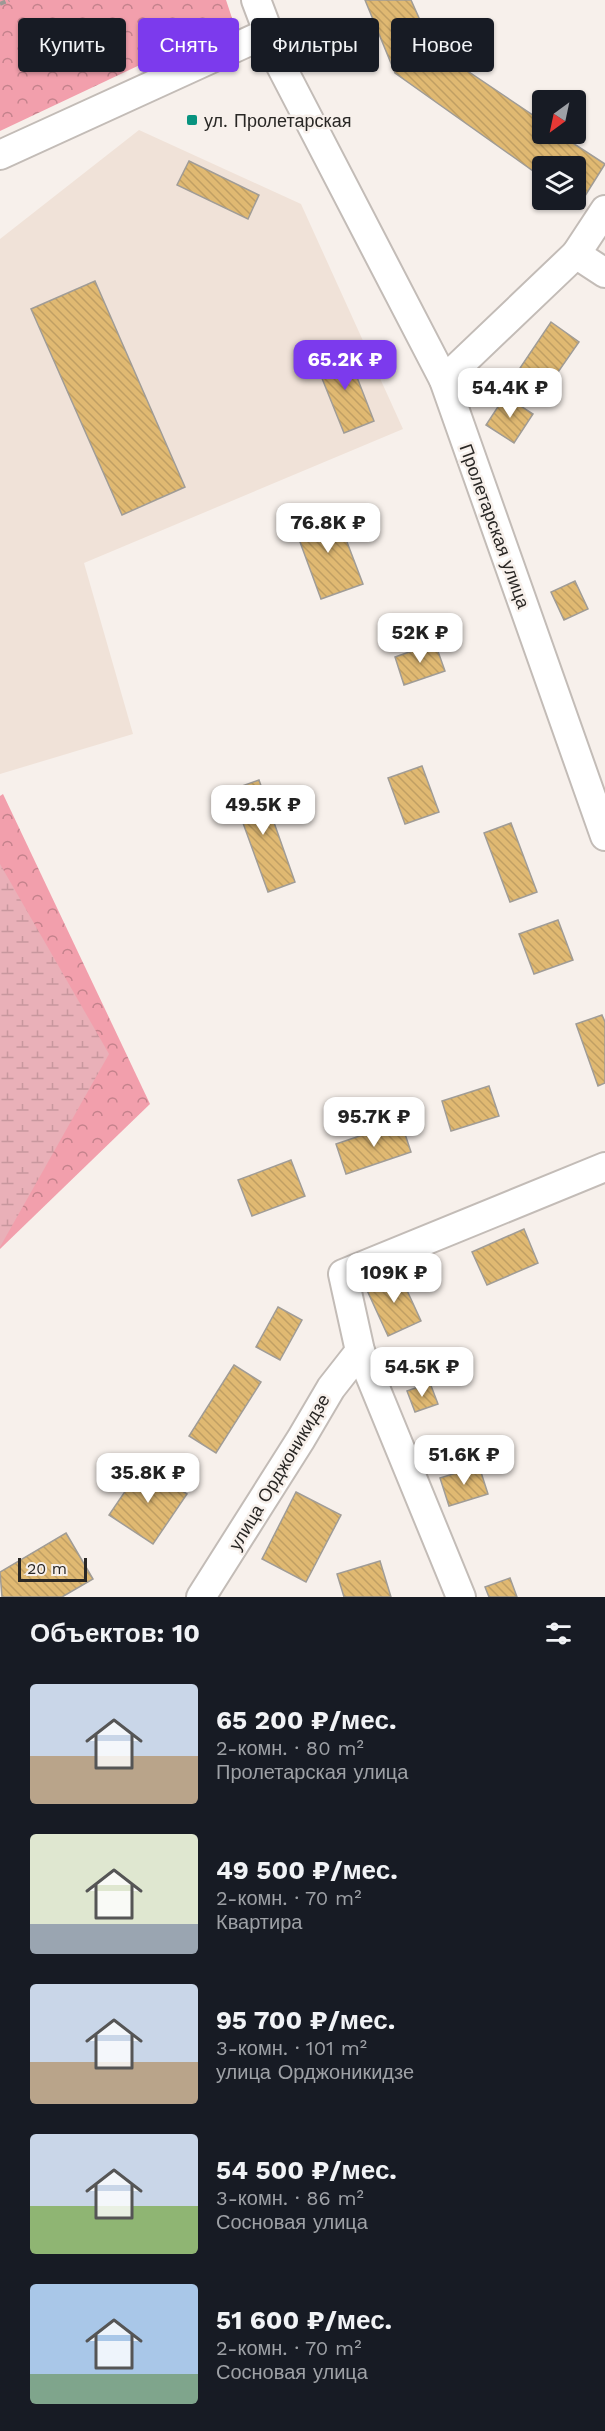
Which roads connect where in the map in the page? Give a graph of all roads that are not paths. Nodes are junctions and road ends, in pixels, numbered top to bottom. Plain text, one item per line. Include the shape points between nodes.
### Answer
1 (256, 0) edge
2 (262, 18) edge
3 (251, 40) edge
4 (284, 72) edge
5 (0, 155) edge
6 (605, 210) edge
7 (576, 254) junction
8 (605, 273) edge
9 (444, 380) junction
10 (605, 836) edge
11 (605, 1167) edge
12 (360, 1350) junction
13 (201, 1597) edge
14 (461, 1597) edge

1 - 2 street, Пролетарская улица
3 - 5 street
4 - 9 street, Пролетарская улица
6 - 7 street
7 - 8 street
7 - 9 street
9 - 10 street, Пролетарская улица
11 - 12 street via 343,1274
12 - 13 street, улица Орджоникидзе via 331,1388
12 - 14 street

